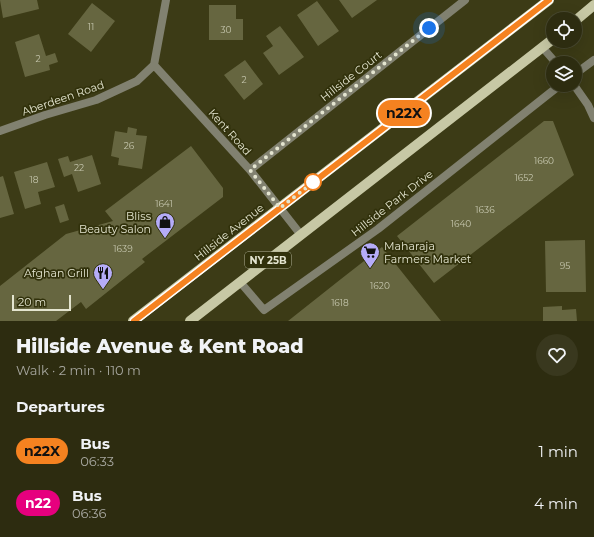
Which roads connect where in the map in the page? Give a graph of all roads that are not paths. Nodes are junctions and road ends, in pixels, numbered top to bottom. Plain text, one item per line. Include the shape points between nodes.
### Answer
1 (166, 0) edge
2 (465, 0) edge
3 (549, 0) edge
4 (594, 6) edge
5 (582, 15) edge
6 (546, 45) edge
7 (543, 48) junction
8 (550, 56) edge
9 (594, 60) edge
10 (154, 65) junction
11 (582, 69) edge
12 (551, 92) edge
13 (579, 92) edge
14 (594, 118) edge
15 (0, 131) edge
16 (250, 170) junction
17 (280, 208) junction
18 (301, 235) junction
19 (240, 282) junction
20 (133, 321) edge
21 (190, 321) edge

1 - 10 street
2 - 16 street, Hillside Court
3 - 17 main road, Hillside Avenue / NY 25B
4 - 5 main road
6 - 7 main road, NY 25B
7 - 8 street
7 - 18 main road, NY 25B
9 - 11 street
10 - 15 street, Aberdeen Road via 137,81 96,100 45,114
10 - 16 street, Kent Road
12 - 19 street, Hillside Park Drive via 378,229 264,310
13 - 14 street
16 - 17 street, Kent Road
17 - 18 street, Kent Road
17 - 20 main road, Hillside Avenue / NY 25B
18 - 19 main road, NY 25B
19 - 21 main road, NY 25B

